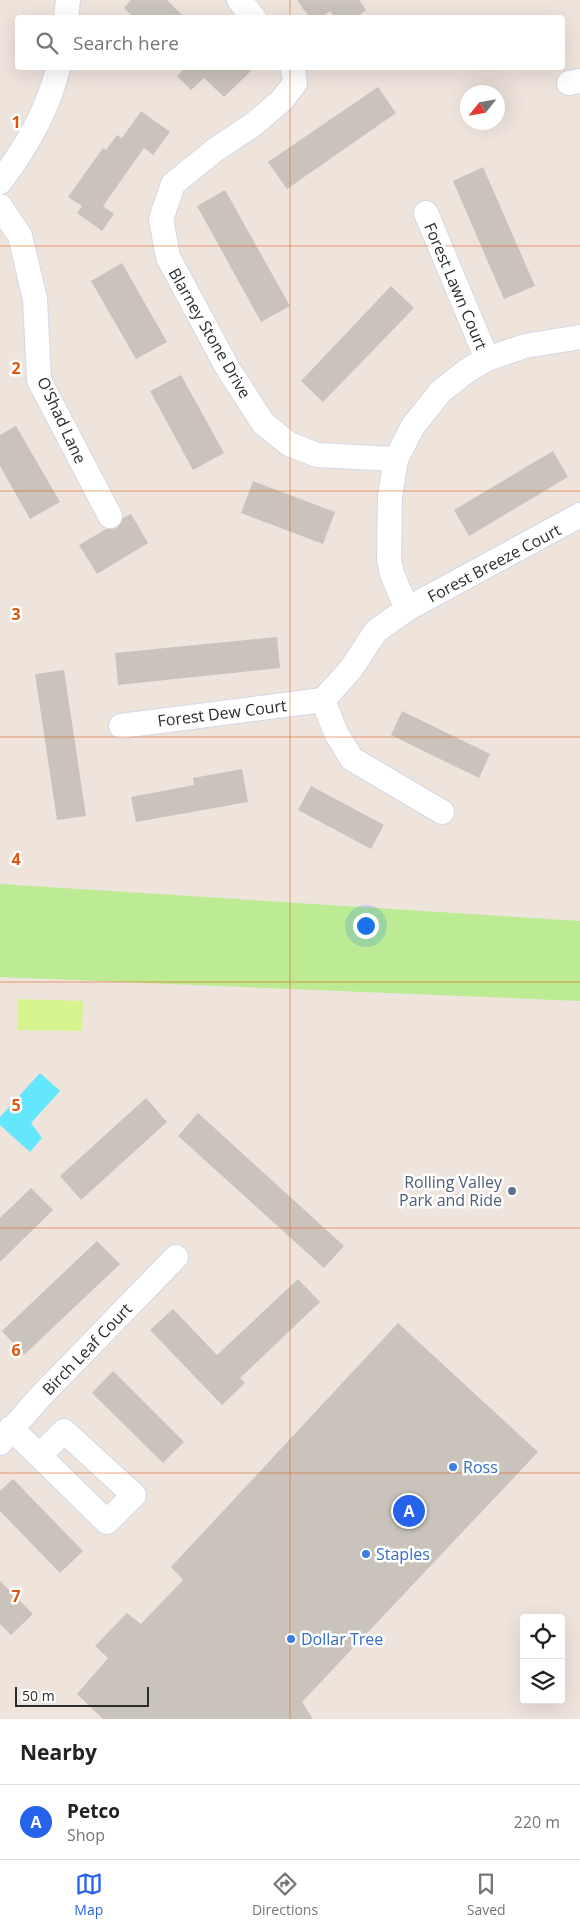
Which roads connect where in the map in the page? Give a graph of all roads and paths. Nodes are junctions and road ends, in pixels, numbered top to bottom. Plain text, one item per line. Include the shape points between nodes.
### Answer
1 (68, 0) edge
2 (239, 0) edge
3 (66, 15) edge
4 (252, 15) edge
5 (57, 70) edge
6 (293, 70) edge
7 (0, 182) edge
8 (0, 206) edge
9 (426, 213) dead end
10 (580, 337) edge
11 (487, 359) junction
12 (396, 459) junction
13 (580, 515) edge
14 (110, 516) dead end
15 (407, 609) junction
16 (323, 700) junction
17 (121, 726) dead end
18 (442, 812) dead end
19 (176, 1257) dead end
20 (6, 1436) edge
21 (39, 1456) dead end

1 - 3 street
2 - 4 street
5 - 7 street via 33,133
6 - 12 street, Blarney Stone Drive via 295,83 282,100 173,184 161,219 168,257 227,367 263,422 290,444 317,455
8 - 14 street, O'Shad Lane via 20,236 35,299 39,380
9 - 11 street, Forest Lawn Court
10 - 11 street via 525,346
11 - 12 street via 441,391 413,426
12 - 15 street via 390,496 389,559
13 - 15 street, Forest Breeze Court
15 - 16 street, Forest Breeze Court via 376,630 351,669
16 - 17 street, Forest Dew Court
16 - 18 street via 336,733 352,759
19 - 20 street, Birch Leaf Court
20 - 21 street

